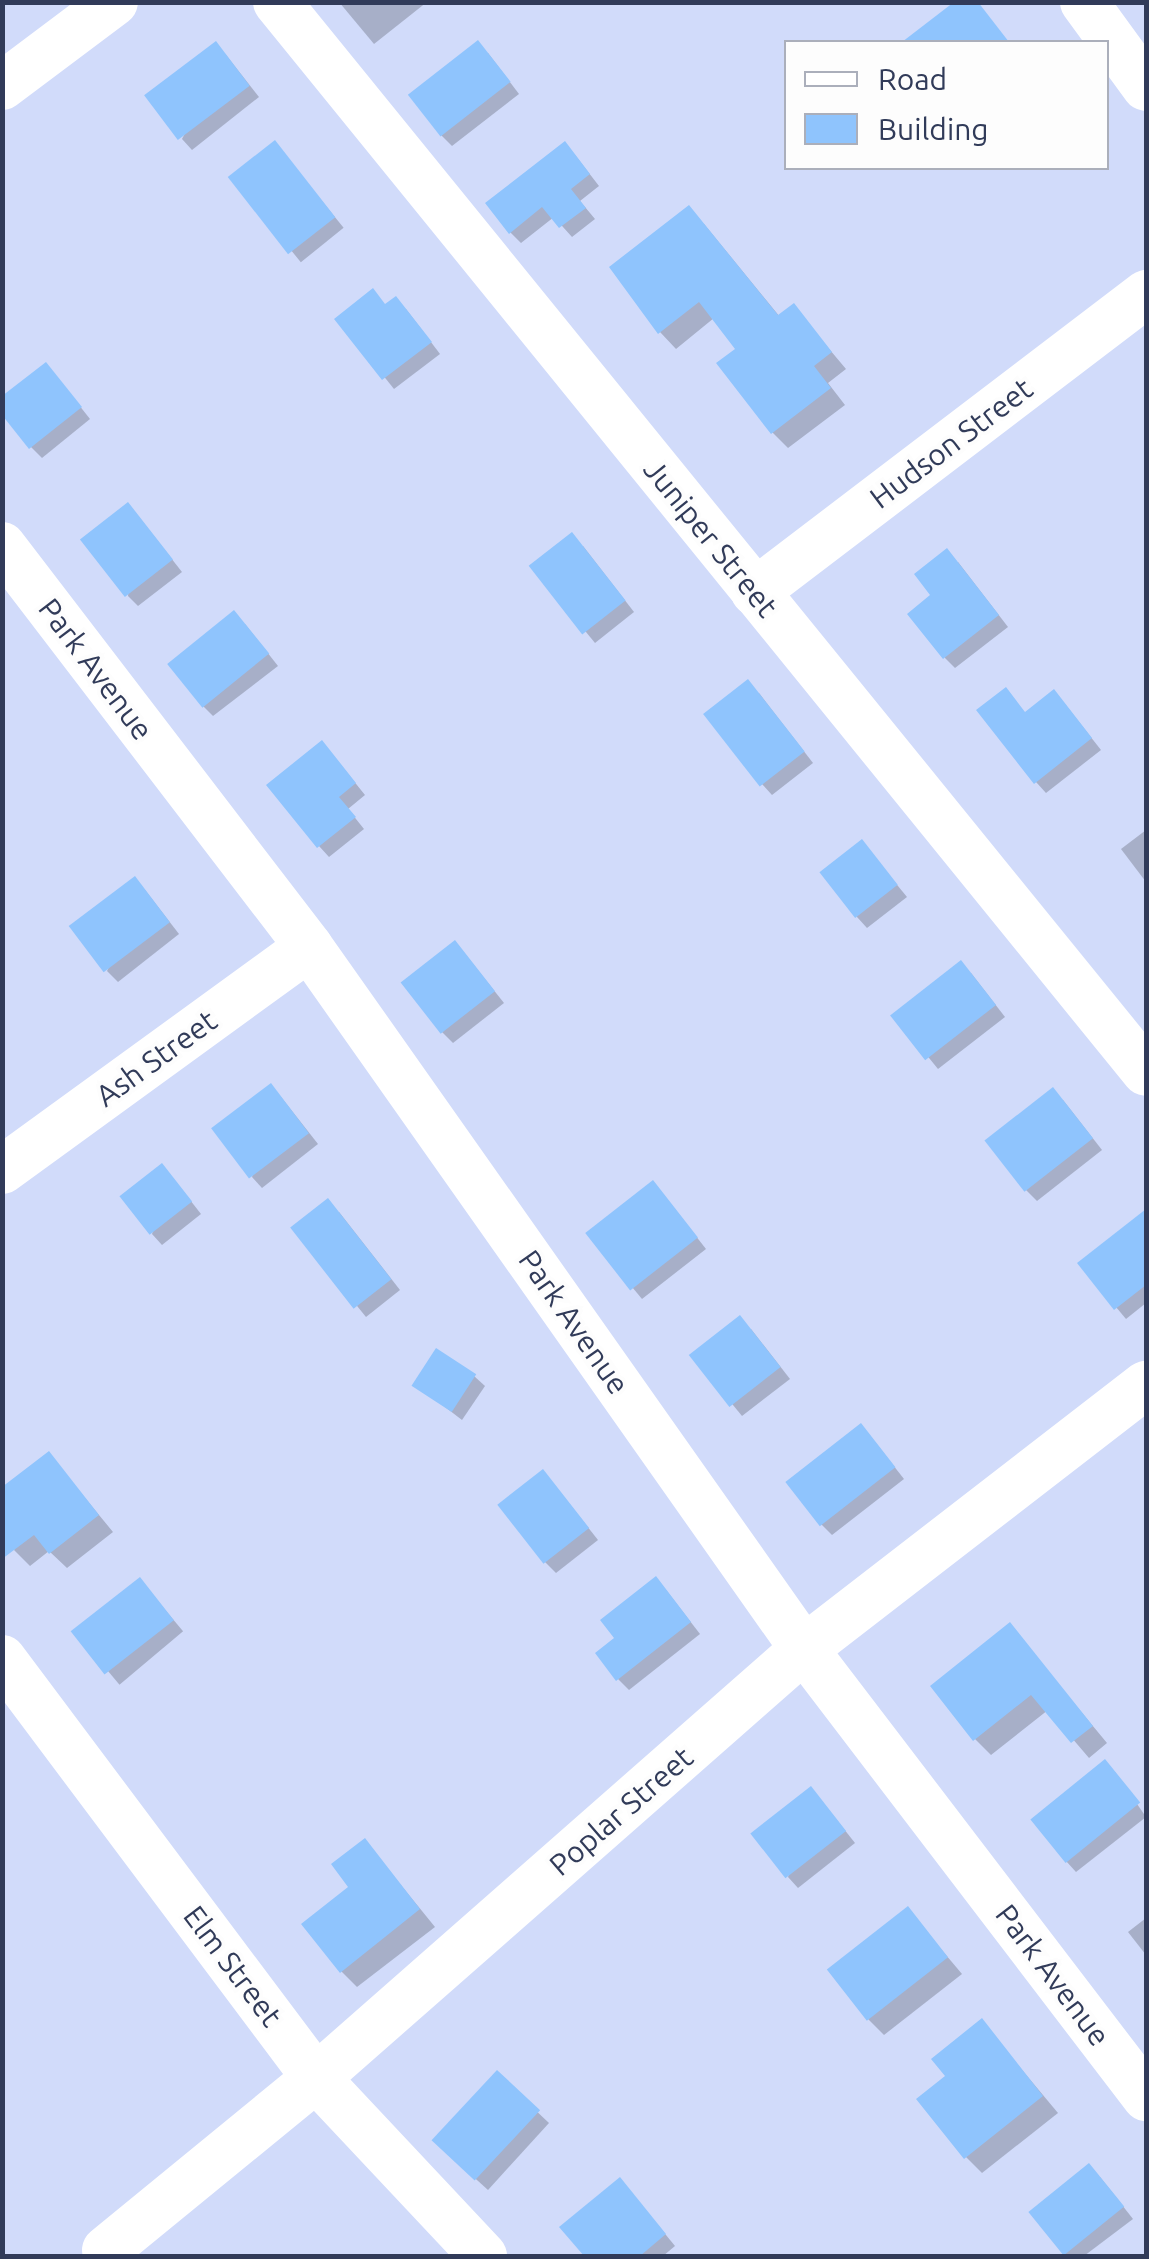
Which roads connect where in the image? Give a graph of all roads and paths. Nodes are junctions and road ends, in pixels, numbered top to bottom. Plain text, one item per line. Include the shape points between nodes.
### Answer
1 (114, 2) edge
2 (277, 2) edge
3 (1084, 2) edge
4 (2, 86) edge
5 (1146, 88) edge
6 (1146, 294) edge
7 (2, 546) edge
8 (755, 592) junction
9 (309, 947) junction
10 (1146, 1072) edge
11 (2, 1170) edge
12 (1146, 1385) edge
13 (804, 1649) junction
14 (2, 1659) edge
15 (316, 2078) junction
16 (1146, 2097) edge
17 (106, 2250) dead end
18 (483, 2256) edge

1 - 4 street
2 - 8 street, Juniper Street
3 - 5 street
6 - 8 street, Hudson Street
7 - 9 street, Park Avenue
8 - 10 street, Juniper Street
9 - 11 street, Ash Street
9 - 13 street, Park Avenue
12 - 13 street, Poplar Street
13 - 15 street, Poplar Street
13 - 16 street, Park Avenue
14 - 15 street, Elm Street
15 - 17 street, Poplar Street
15 - 18 street, Elm Street

